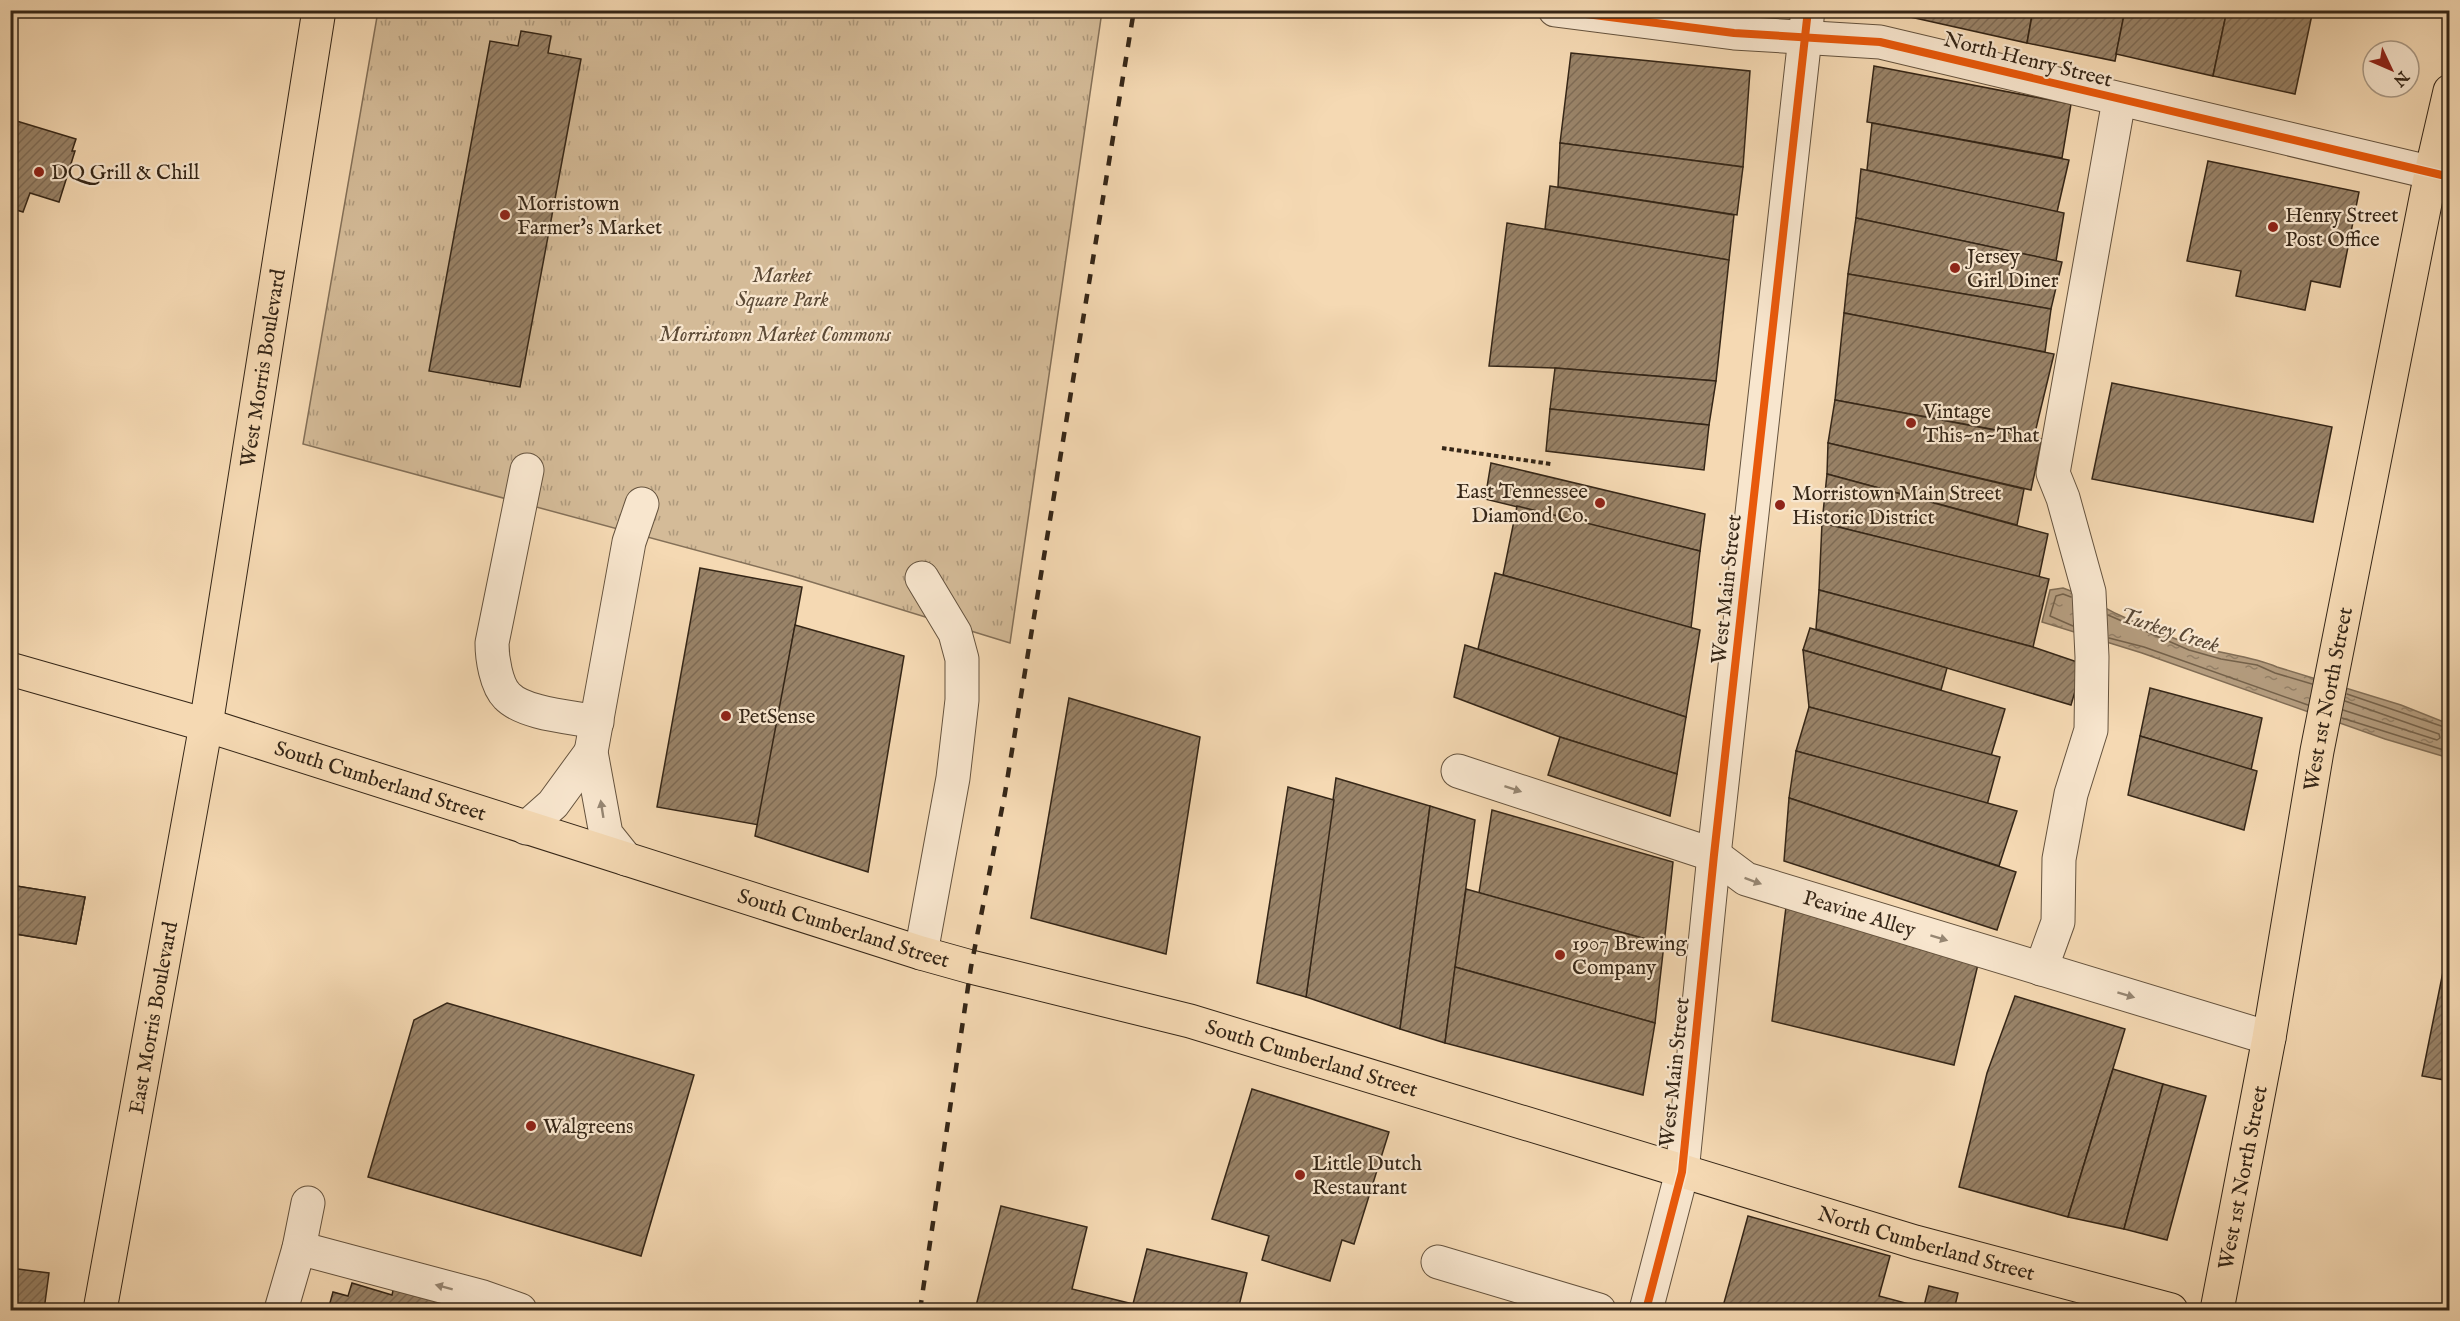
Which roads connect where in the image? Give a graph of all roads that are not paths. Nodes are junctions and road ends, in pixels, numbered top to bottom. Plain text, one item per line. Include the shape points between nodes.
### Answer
1 (319, 10) edge
2 (1555, 10) edge
3 (1807, 24) edge
4 (2450, 91) edge
5 (2119, 100) junction
6 (2440, 175) edge
7 (527, 470) dead end
8 (642, 504) dead end
9 (922, 578) dead end
10 (10, 669) edge
11 (206, 725) junction
12 (594, 737) junction
13 (1458, 771) dead end
14 (526, 828) junction
15 (1714, 855) junction
16 (626, 859) junction
17 (921, 953) junction
18 (2041, 969) junction
19 (2269, 1038) junction
20 (1682, 1172) junction
21 (308, 1203) dead end
22 (299, 1248) junction
23 (1438, 1262) dead end
24 (100, 1311) edge
25 (281, 1311) edge
26 (520, 1311) edge
27 (1599, 1311) edge
28 (1646, 1311) edge
29 (2171, 1311) edge
30 (2217, 1311) edge

1 - 11 main road, West Morris Boulevard
2 - 3 street, North Henry Street via 1734,33
3 - 5 street, North Henry Street
3 - 15 street, West Main Street
4 - 6 main road, West 1st North Street
5 - 6 street, North Henry Street
5 - 18 street via 2053,472 2089,592 2091,730 2071,794 2059,859 2058,921
6 - 19 main road, West 1st North Street via 2317,751
7 - 12 street via 492,643 492,662 505,695 521,706
8 - 12 street via 628,542
9 - 17 street via 954,633 962,659 962,700 953,778
10 - 11 main road, South Cumberland Street
11 - 14 main road, South Cumberland Street
11 - 24 main road, East Morris Boulevard
12 - 14 street via 553,804
16 -> 12 street via 606,834
13 -> 15 street, Peavine Alley
14 - 16 main road, South Cumberland Street
15 -> 18 street, Peavine Alley via 1746,879
15 - 20 street, West Main Street
16 - 17 main road, South Cumberland Street
17 - 20 main road, South Cumberland Street via 1190,1021
18 -> 19 street, Peavine Alley
19 - 30 main road, West 1st North Street
20 - 28 street, West Main Street
20 - 29 main road, North Cumberland Street via 1915,1242
21 - 22 street
22 - 25 street
26 -> 22 street via 483,1297
23 - 27 street

